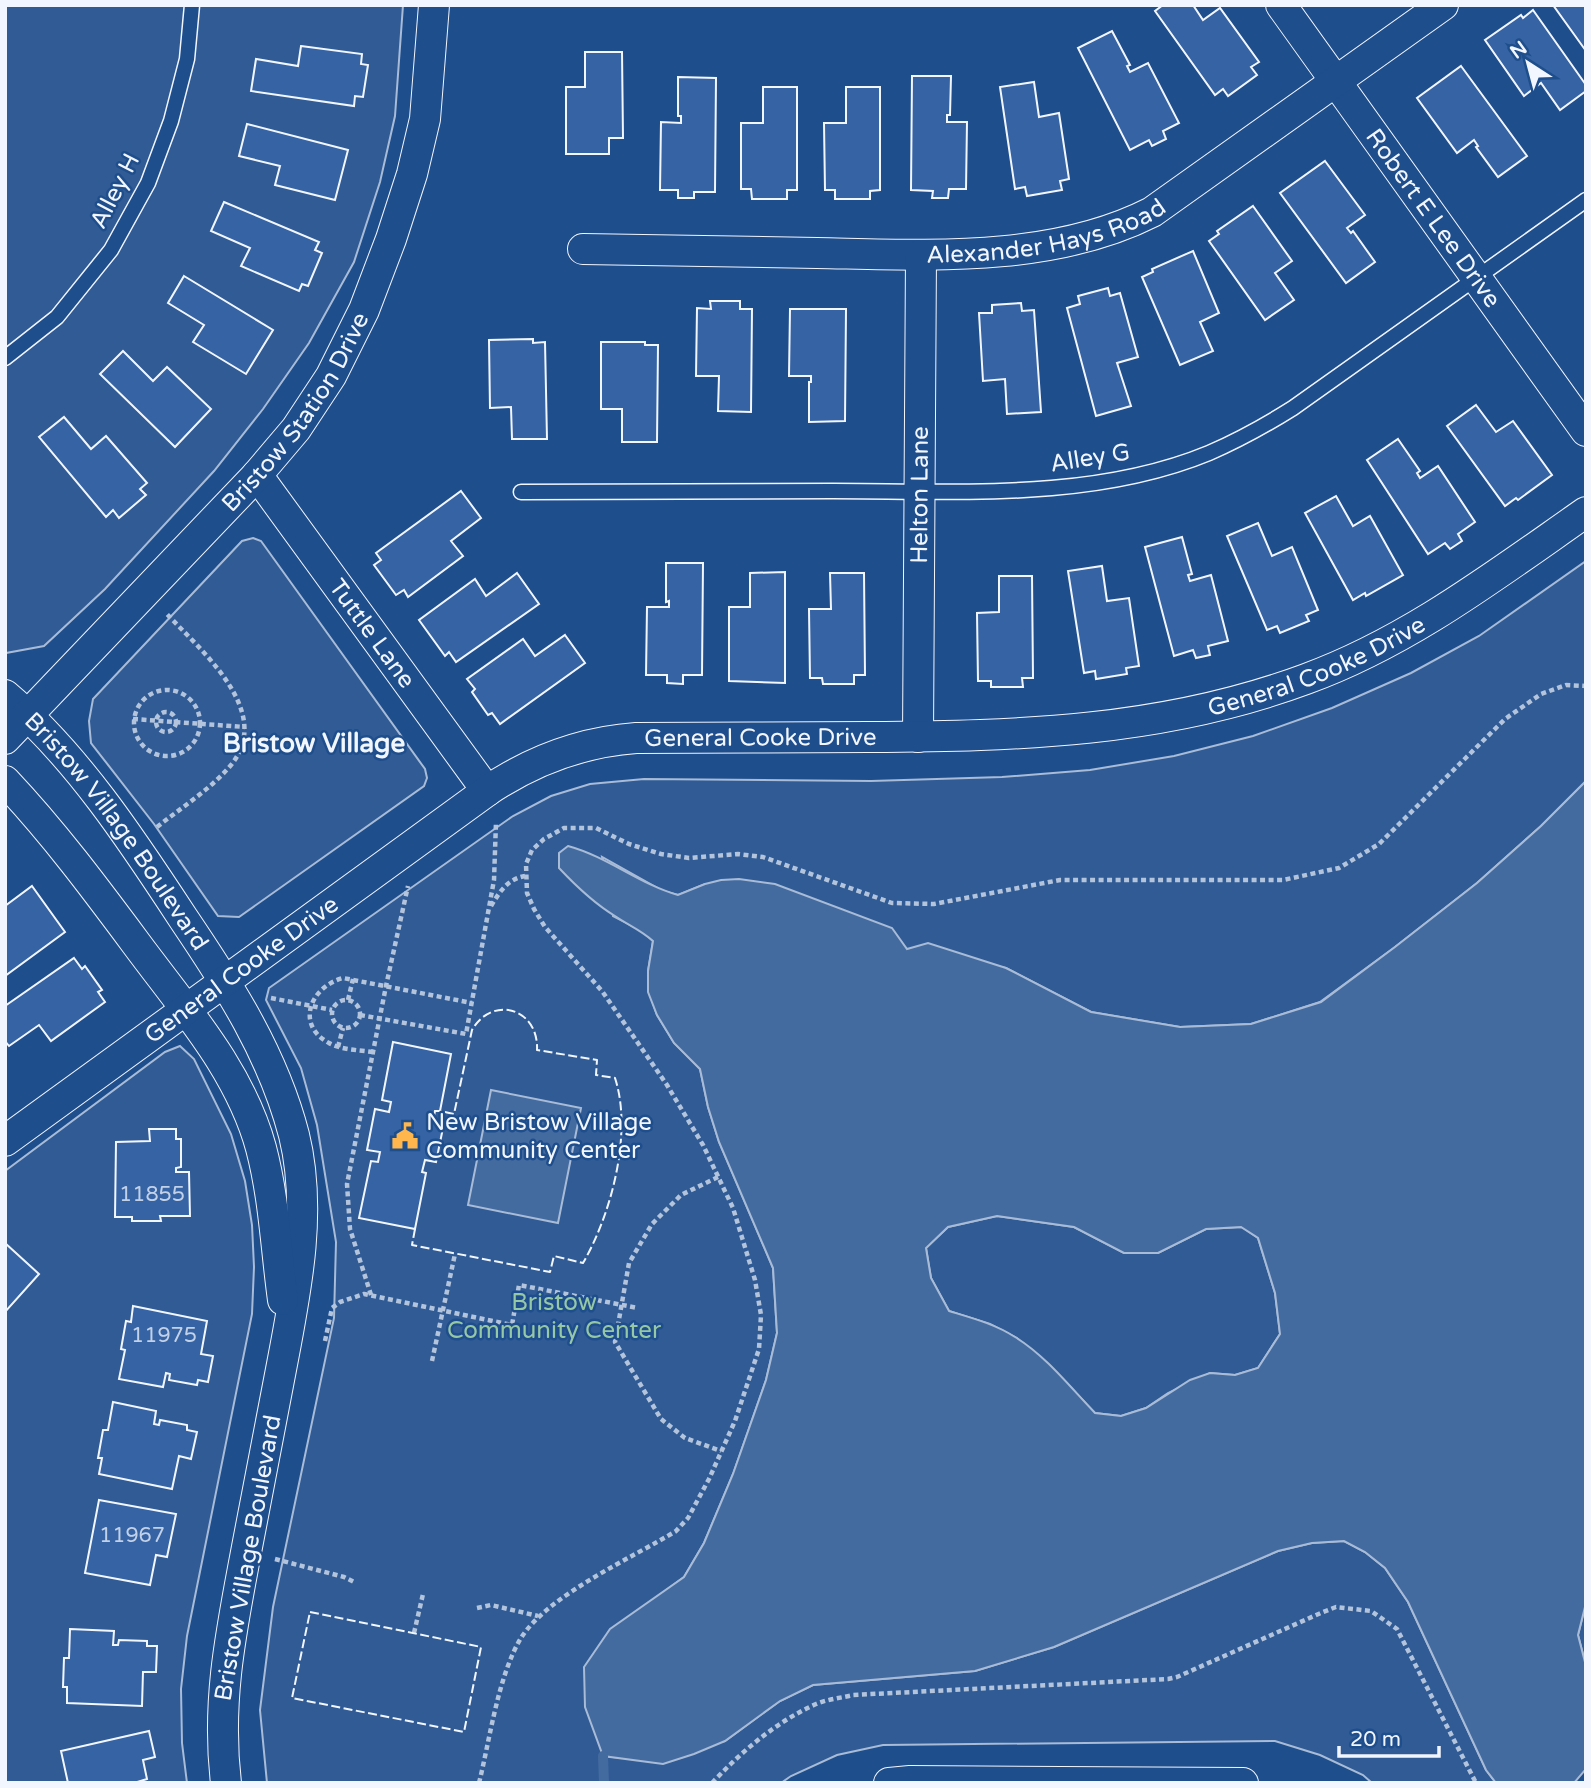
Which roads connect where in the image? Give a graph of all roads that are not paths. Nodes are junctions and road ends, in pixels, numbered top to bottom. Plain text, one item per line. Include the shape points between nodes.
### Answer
1 (192, 5) edge
2 (434, 5) edge
3 (1281, 5) edge
4 (1443, 5) edge
5 (1336, 82) junction
6 (1586, 200) edge
7 (583, 249) dead end
8 (921, 255) junction
9 (1476, 278) junction
10 (5, 358) edge
11 (1586, 431) edge
12 (257, 475) junction
13 (920, 491) junction
14 (521, 492) dead end
15 (1586, 512) edge
16 (5, 695) edge
17 (29, 715) junction
18 (918, 737) junction
19 (5, 739) edge
20 (5, 780) edge
21 (487, 791) junction
22 (226, 981) junction
23 (186, 1010) junction
24 (5, 1141) edge
25 (288, 1335) junction
26 (226, 1783) edge
27 (889, 1783) edge
28 (1243, 1783) edge

1 - 10 lane, Alley H via 187,60 148,183 111,250 57,317
2 - 12 street, Bristow Station Drive via 425,119 391,239 364,310 331,376 296,429
3 - 5 street, Robert E Lee Drive
4 - 5 street, Alexander Hays Road
5 - 8 street, Alexander Hays Road via 1204,177 1124,226 1057,244
5 - 9 street, Robert E Lee Drive
6 - 9 lane, Alley G
7 - 8 street, Alexander Hays Road
8 - 13 street, Helton Lane
9 - 11 street, Robert E Lee Drive
9 - 13 lane, Alley G via 1293,408 1208,454 1105,481 1014,491
12 - 17 street, Bristow Station Drive
12 - 21 street, Tuttle Lane
13 - 14 lane, Alley G
13 - 18 street, Helton Lane
15 - 18 street, General Cooke Drive via 1402,635 1305,680 1206,710 1102,728
16 - 17 street, Bristow Village Boulevard
17 - 19 street, Bristow Station Drive
17 - 22 street, Bristow Village Boulevard via 135,845
18 - 21 street, General Cooke Drive via 606,741 542,760
20 - 23 street, Bristow Village Boulevard via 90,881
21 - 22 street, General Cooke Drive
22 - 23 street, General Cooke Drive
22 - 25 street, Bristow Village Boulevard via 264,1051 294,1135 303,1202
23 - 24 street, General Cooke Drive
23 - 25 street, Bristow Village Boulevard via 230,1075 261,1148
25 - 26 street, Bristow Village Boulevard via 229,1642 221,1728
27 - 28 street

